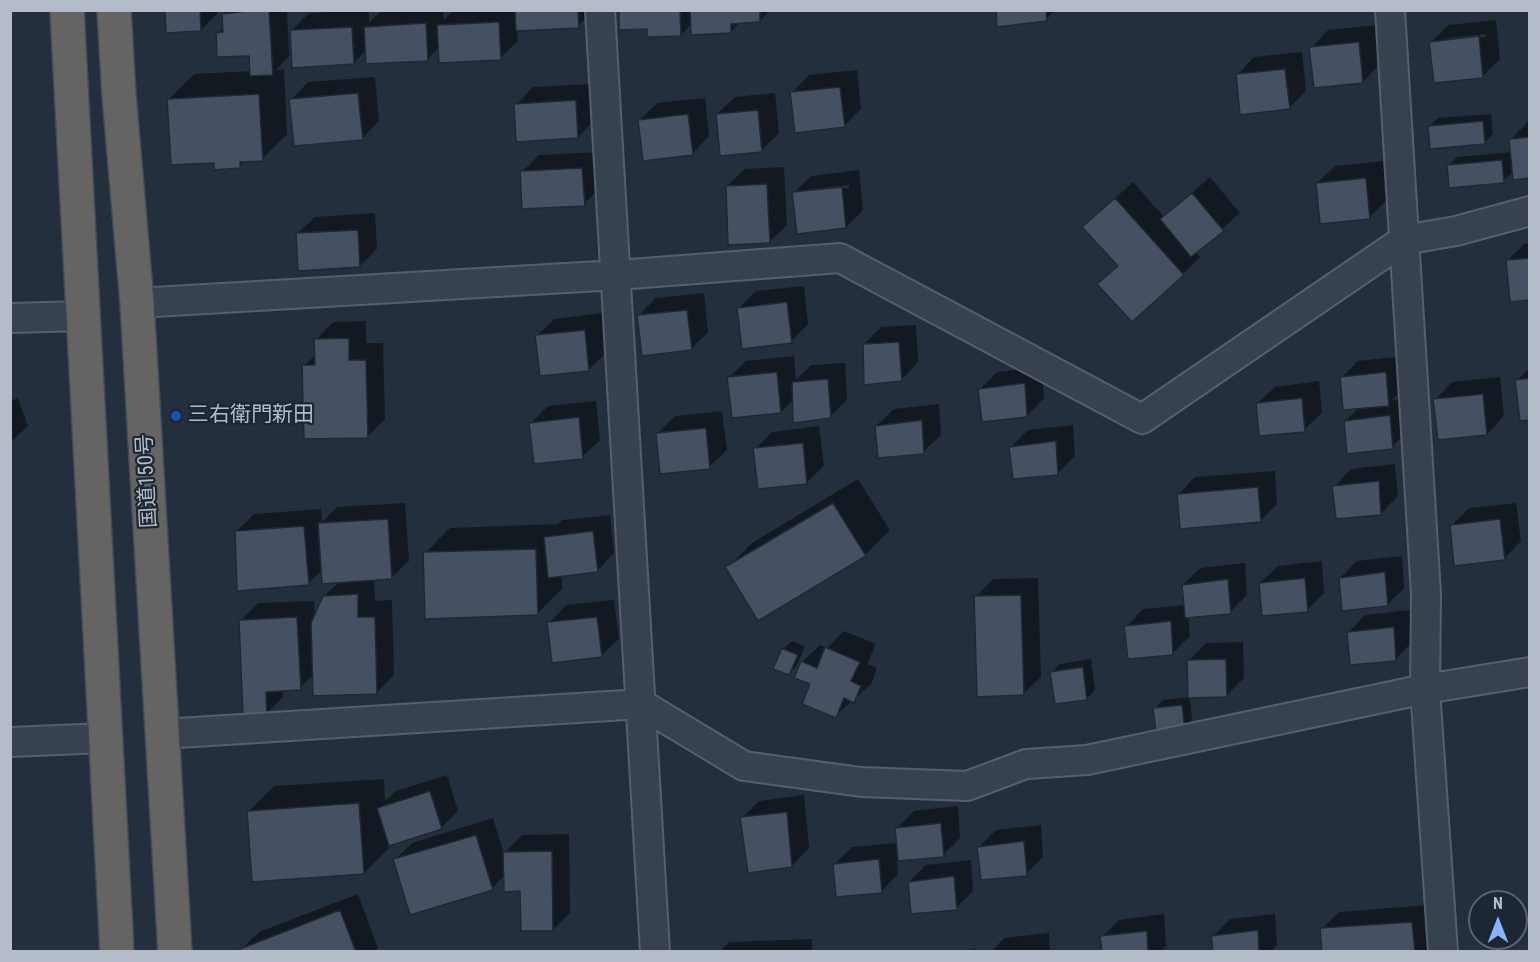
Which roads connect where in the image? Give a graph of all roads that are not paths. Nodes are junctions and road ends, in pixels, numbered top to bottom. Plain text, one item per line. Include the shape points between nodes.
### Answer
1 (67, 10) edge
2 (114, 10) edge
3 (600, 10) edge
4 (1390, 10) edge
5 (1530, 211) edge
6 (1404, 240) junction
7 (617, 275) junction
8 (137, 303) junction
9 (82, 316) junction
10 (10, 318) edge
11 (1530, 672) edge
12 (1425, 689) junction
13 (641, 704) junction
14 (162, 734) junction
15 (106, 738) junction
16 (10, 742) edge
17 (117, 951) edge
18 (175, 951) edge
19 (656, 951) edge
20 (1443, 951) edge

1 - 9 highway
2 - 8 highway, 国道150号
3 - 7 street
4 - 6 street
5 - 6 street
6 - 7 street via 1142,419 840,258
6 - 12 street via 1426,594
7 - 8 street
7 - 13 street
8 - 14 highway, 国道150号
9 - 10 street
9 - 15 highway
11 - 12 street
12 - 13 street via 1087,760 1026,764 967,786 861,782 744,766
12 - 20 street
13 - 14 street
13 - 19 street
14 - 18 highway, 国道150号
15 - 16 street
15 - 17 highway

